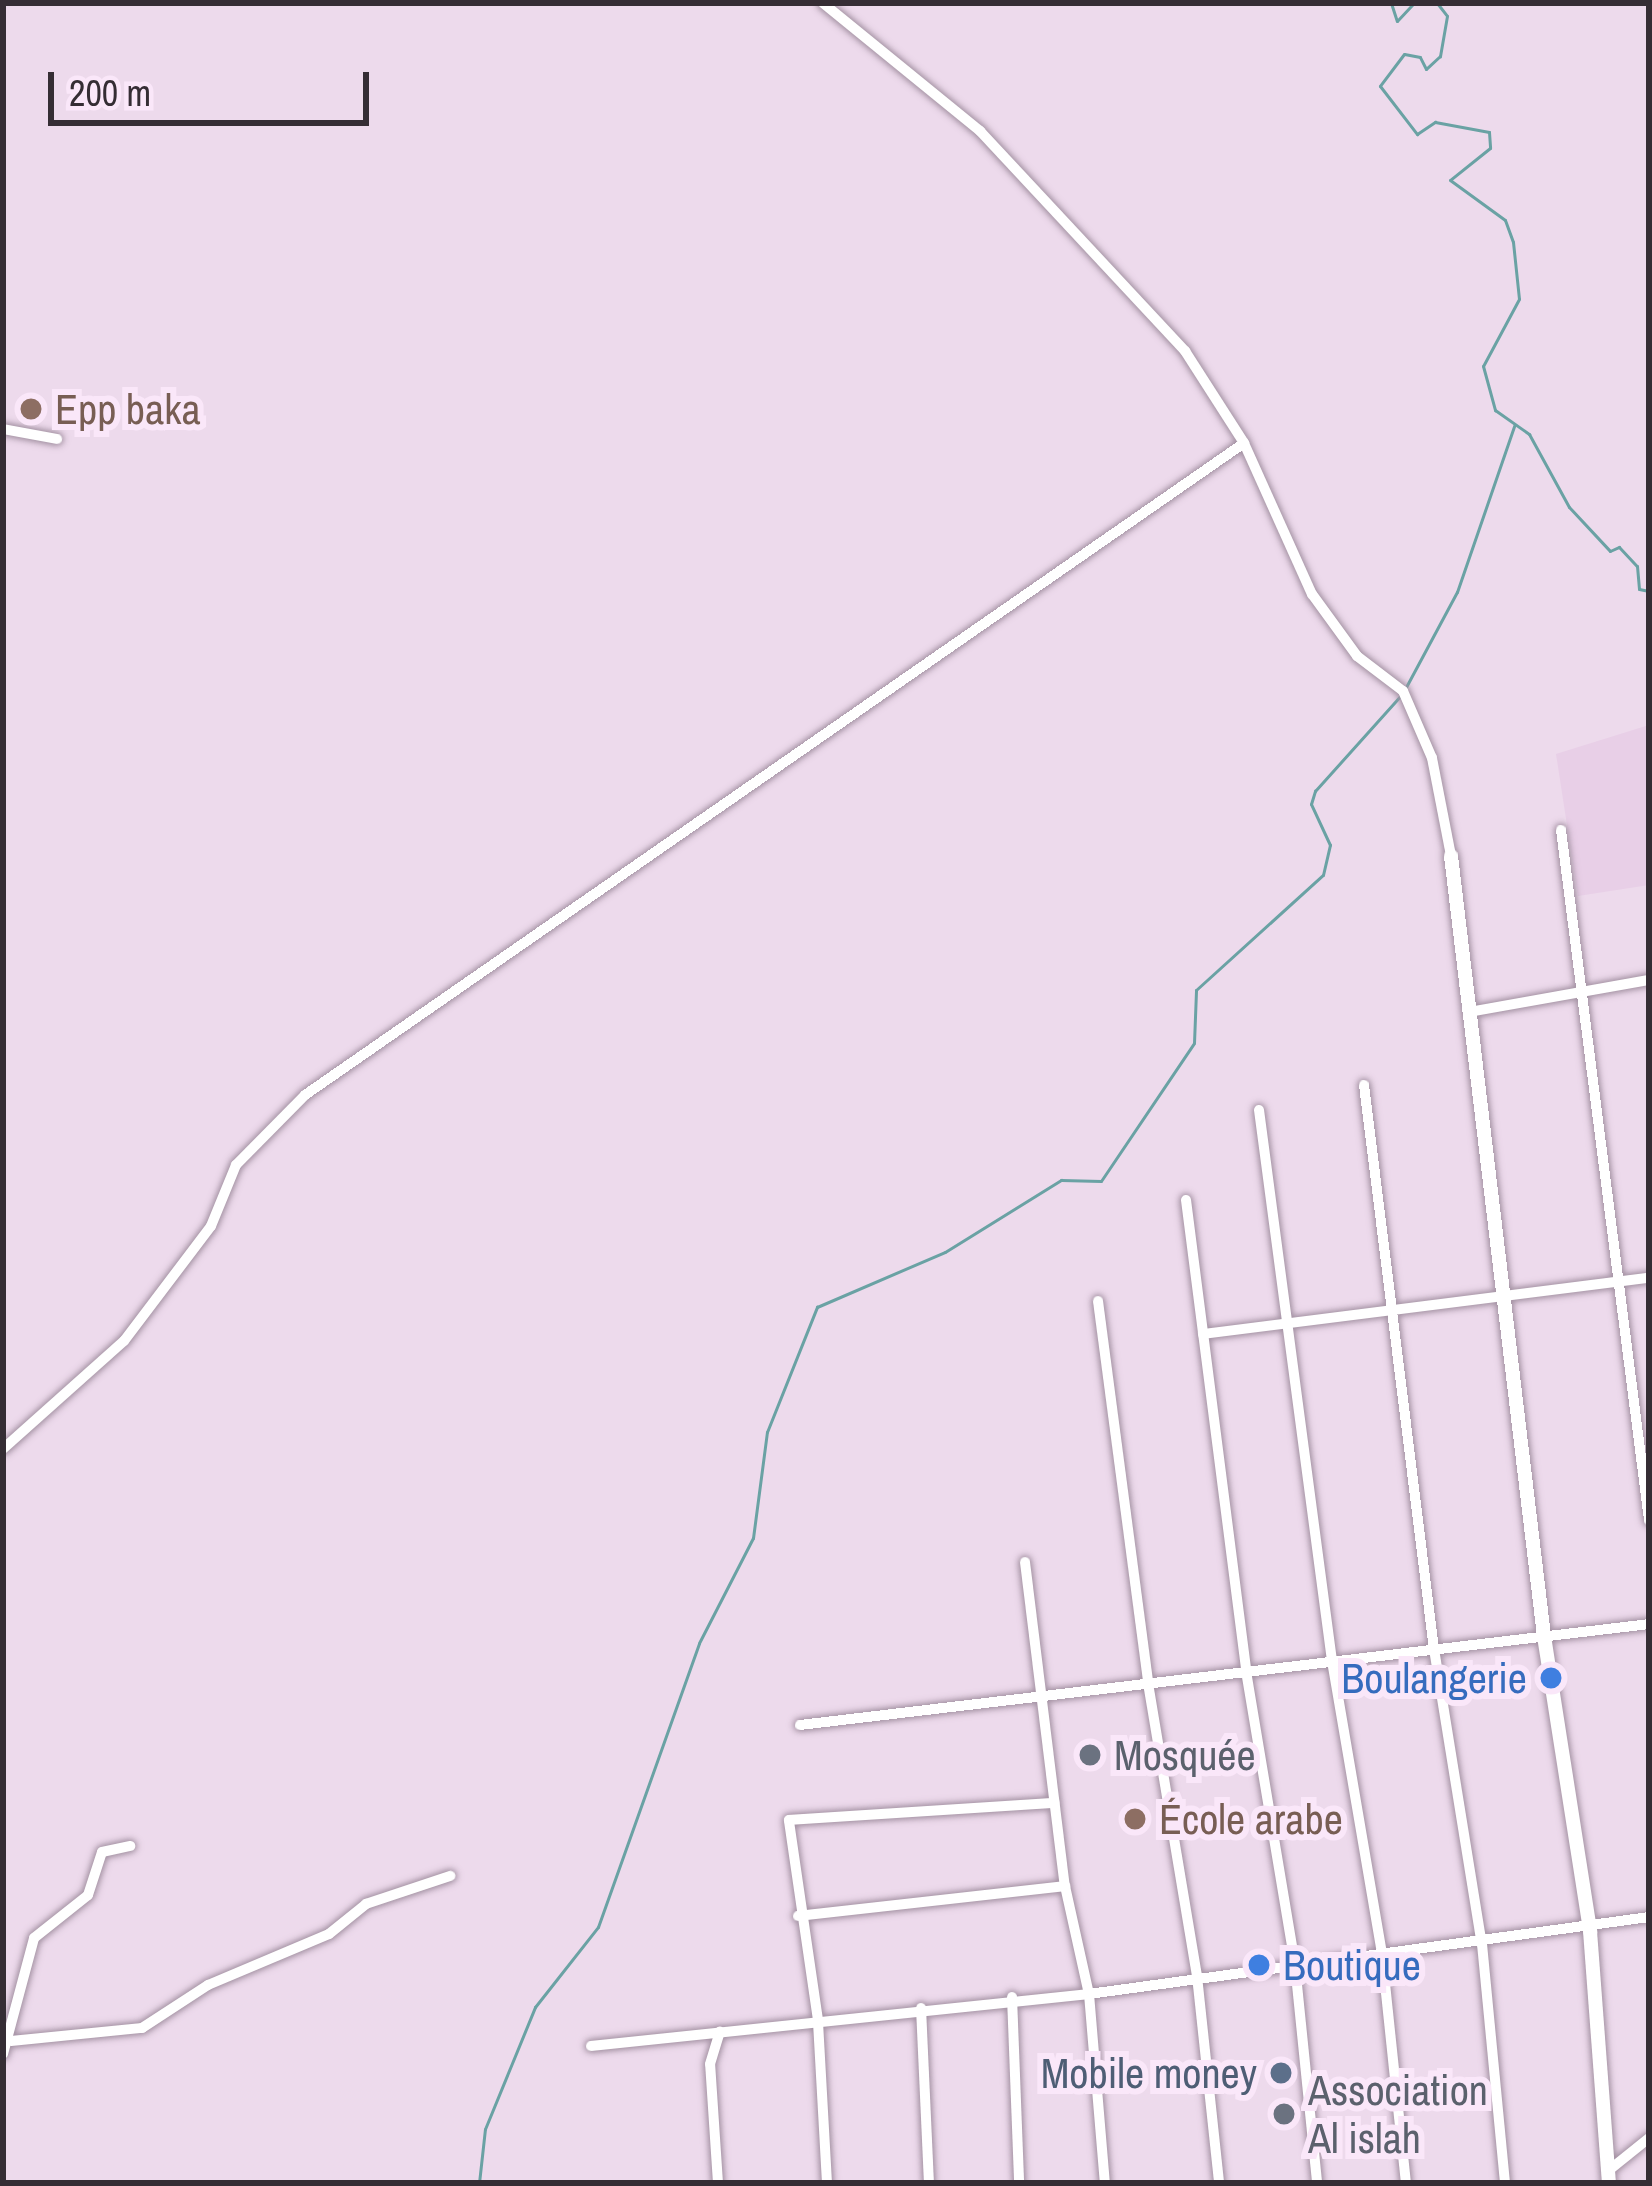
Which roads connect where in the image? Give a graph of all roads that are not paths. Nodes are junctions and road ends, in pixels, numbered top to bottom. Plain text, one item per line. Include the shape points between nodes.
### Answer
1 (823, 3) edge
2 (3, 429) edge
3 (57, 439) dead end
4 (1244, 443) junction
5 (1561, 830) dead end
6 (1450, 856) joint
7 (1649, 980) edge
8 (1580, 990) junction
9 (1469, 1012) junction
10 (1364, 1085) dead end
11 (1258, 1110) dead end
12 (1186, 1200) dead end
13 (1649, 1278) edge
14 (1616, 1282) junction
15 (1503, 1296) junction
16 (1098, 1301) dead end
17 (1392, 1309) junction
18 (1287, 1322) junction
19 (1203, 1334) junction
20 (3, 1449) edge
21 (1649, 1520) edge
22 (1025, 1562) dead end
23 (1649, 1624) edge
24 (1544, 1636) junction
25 (1434, 1649) junction
26 (1332, 1661) junction
27 (1246, 1671) junction
28 (1148, 1683) junction
29 (1042, 1702) junction
30 (800, 1725) dead end
31 (1054, 1803) junction
32 (130, 1846) dead end
33 (450, 1876) dead end
34 (1065, 1886) junction
35 (798, 1916) junction
36 (1649, 1917) edge
37 (1590, 1931) junction
38 (1482, 1944) junction
39 (1382, 1955) junction
40 (1295, 1965) junction
41 (1197, 1976) junction
42 (1089, 1994) junction
43 (1012, 1997) junction
44 (921, 2008) junction
45 (818, 2020) junction
46 (720, 2031) junction
47 (11, 2041) junction
48 (591, 2046) dead end
49 (3, 2054) edge
50 (1649, 2138) edge
51 (1609, 2177) edge
52 (718, 2183) edge
53 (826, 2183) edge
54 (929, 2183) edge
55 (1019, 2183) edge
56 (1105, 2183) edge
57 (1219, 2183) edge
58 (1317, 2183) edge
59 (1406, 2183) edge
60 (1505, 2183) edge

1 - 4 street via 980,130 1131,286
2 - 3 street via 32,428
4 - 6 street via 1312,594 1358,656 1403,692 1432,758
4 - 20 street via 305,1095 236,1166 211,1226 124,1341
5 - 8 street
6 - 9 street
7 - 8 street
8 - 9 street
8 - 14 street
9 - 15 street
10 - 17 street
11 - 18 street
12 - 19 street
13 - 14 street
14 - 15 street
14 - 21 street
15 - 17 street
15 - 24 street
16 - 28 street
17 - 18 street
17 - 25 street
18 - 19 street
18 - 26 street
19 - 27 street
22 - 29 street
23 - 24 street
24 - 25 street
24 - 37 street
25 - 26 street
25 - 38 street
26 - 27 street
26 - 39 street
27 - 28 street
27 - 40 street
28 - 29 street
28 - 41 street
29 - 30 street
29 - 31 street
31 - 34 street
31 - 35 street via 789,1820
32 - 47 street via 103,1852 88,1894 34,1938
33 - 47 street via 366,1904 329,1934 208,1985 142,2028
34 - 35 street
34 - 42 street
35 - 45 street
36 - 37 street
37 - 38 street
37 - 51 street
38 - 39 street
38 - 60 street
39 - 40 street
39 - 59 street
40 - 41 street
40 - 58 street
41 - 42 street
41 - 57 street
42 - 43 street
42 - 56 street
43 - 44 street
43 - 55 street
44 - 45 street
44 - 54 street
45 - 46 street
45 - 53 street
46 - 48 street
46 - 52 street via 710,2064
47 - 49 street
50 - 51 street

